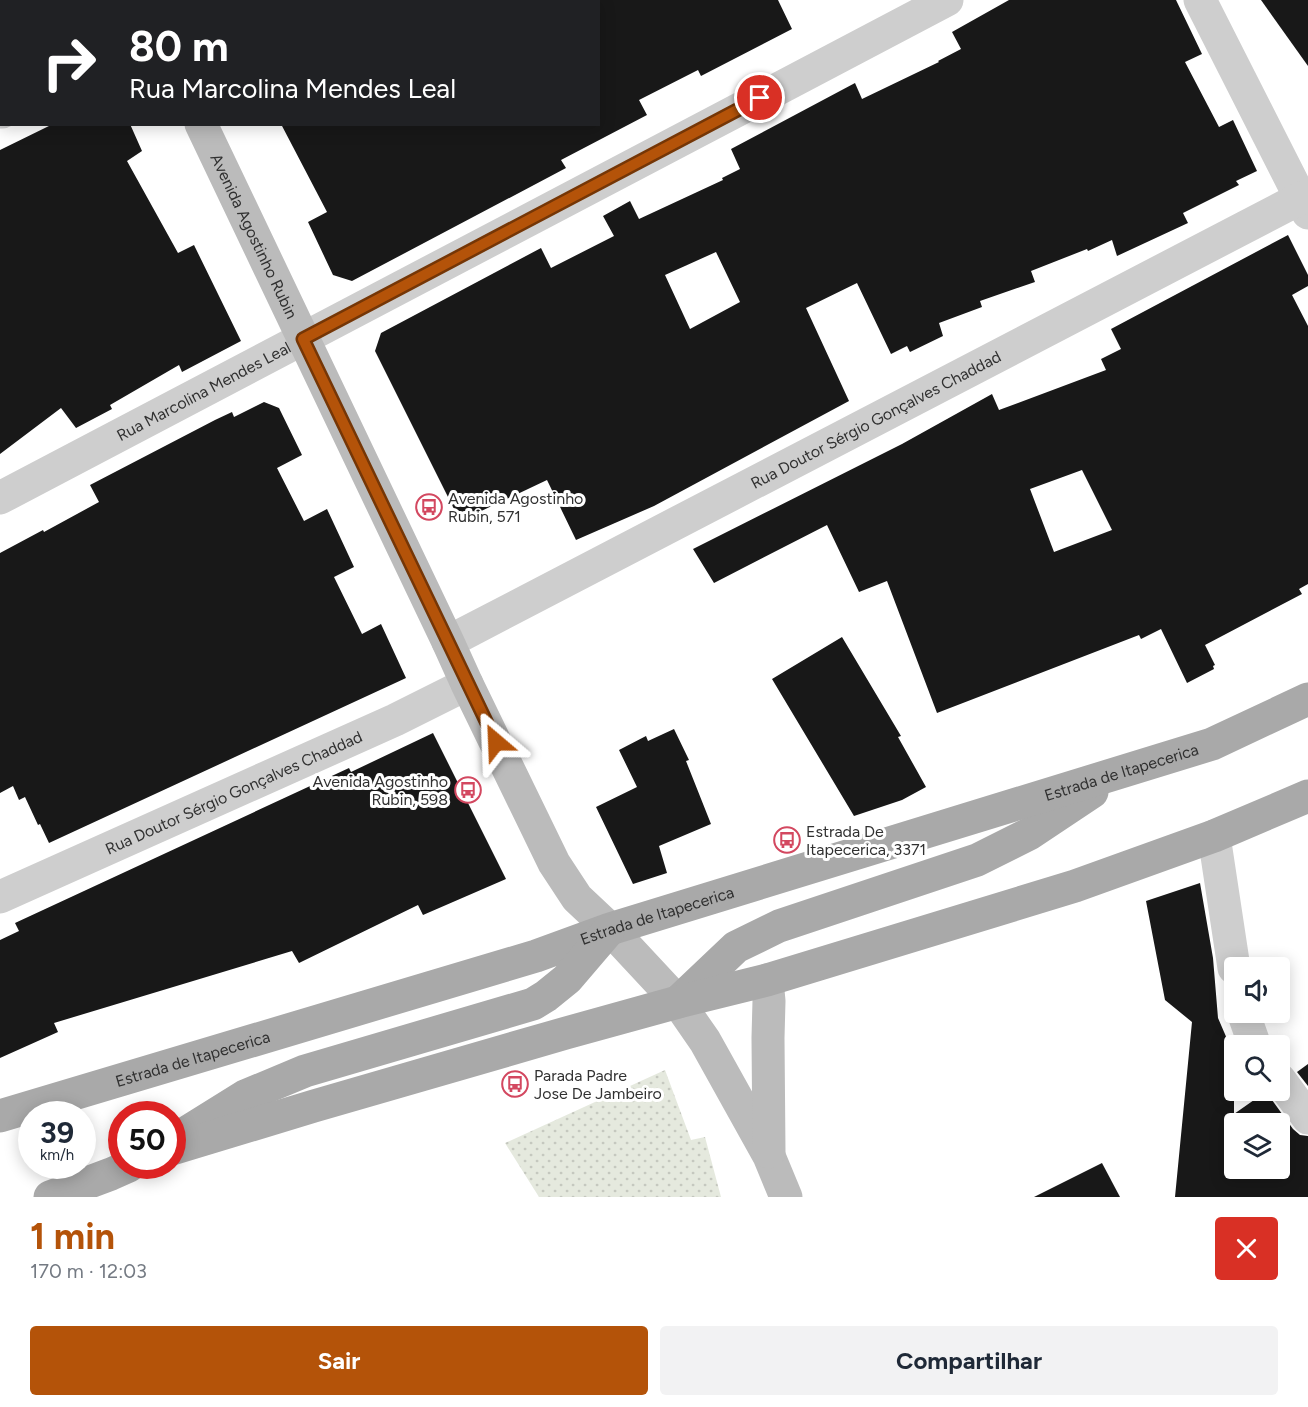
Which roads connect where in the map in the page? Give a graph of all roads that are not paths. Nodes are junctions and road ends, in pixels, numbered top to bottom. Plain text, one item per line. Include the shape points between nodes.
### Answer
1 (947, 0) edge
2 (1200, 0) edge
3 (202, 126) edge
4 (1304, 206) edge
5 (303, 339) junction
6 (0, 498) edge
7 (448, 642) junction
8 (467, 684) junction
9 (1308, 699) edge
10 (1121, 773) junction
11 (1308, 796) edge
12 (1214, 836) junction
13 (0, 897) edge
14 (610, 929) junction
15 (1232, 957) edge
16 (767, 980) junction
17 (678, 1002) junction
18 (1290, 1094) edge
19 (0, 1116) edge
20 (1308, 1118) edge
21 (186, 1132) edge
22 (186, 1145) edge
23 (770, 1156) junction
24 (108, 1175) edge
25 (51, 1197) edge
26 (786, 1197) edge

1 - 5 street, Rua Marcolina Mendes Leal
2 - 4 street
3 - 5 main road, Avenida Agostinho Rubin
4 - 7 street, Rua Doutor Sérgio Gonçalves Chaddad
5 - 6 street, Rua Marcolina Mendes Leal
5 - 7 main road, Avenida Agostinho Rubin
7 - 8 main road, Avenida Agostinho Rubin
8 - 13 street, Rua Doutor Sérgio Gonçalves Chaddad
8 - 14 main road, Avenida Agostinho Rubin via 554,863 577,898
9 - 10 main road, Estrada de Itapecerica via 1212,744
10 - 14 main road, Estrada de Itapecerica
10 - 17 main road via 1029,834 977,860 778,926 736,947
11 - 12 main road
12 - 15 street
12 - 16 main road via 1075,886
14 - 17 main road, Avenida Agostinho Rubin
14 - 19 main road, Estrada de Itapecerica via 536,956
14 - 21 main road via 567,979 533,1004 305,1071 245,1096
16 - 17 main road
16 - 23 main road
17 - 22 main road
17 - 23 main road, Avenida Agostinho Rubin via 705,1041
18 - 20 street
23 - 26 main road
24 - 25 main road

